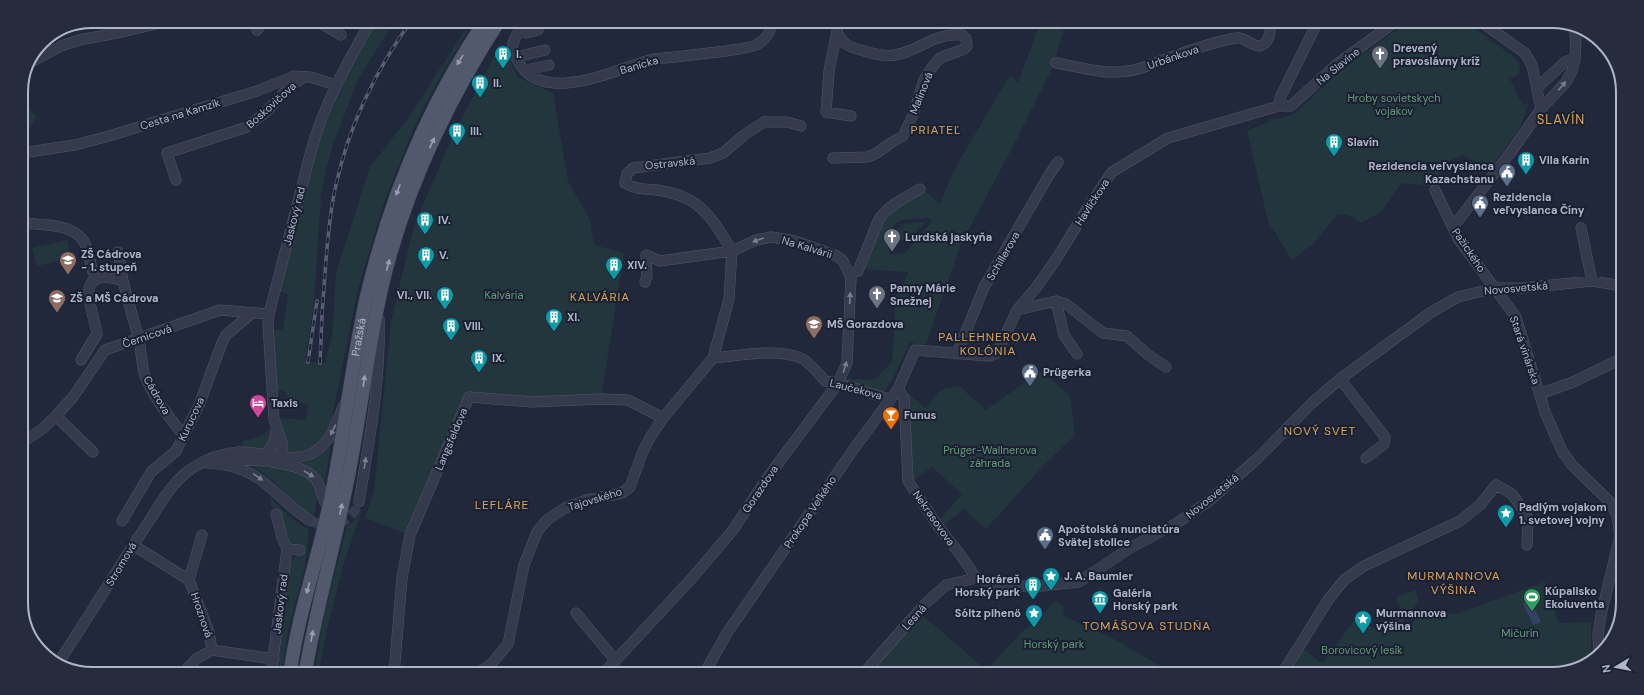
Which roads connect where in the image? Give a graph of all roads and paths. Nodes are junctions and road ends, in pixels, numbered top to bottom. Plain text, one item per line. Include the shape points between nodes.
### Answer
1 (137, 28) edge
2 (329, 28) edge
3 (367, 28) edge
4 (481, 28) edge
5 (495, 28) edge
6 (522, 28) edge
7 (525, 28) edge
8 (771, 28) edge
9 (838, 28) edge
10 (1270, 28) edge
11 (1315, 28) edge
12 (1386, 28) edge
13 (1490, 28) edge
14 (538, 30) dead end
15 (1574, 32) edge
16 (837, 33) junction
17 (341, 35) dead end
18 (545, 50) dead end
19 (516, 57) junction
20 (38, 58) edge
21 (1575, 59) junction
22 (1056, 63) dead end
23 (549, 65) dead end
24 (524, 69) junction
25 (305, 76) junction
26 (336, 85) junction
27 (1537, 88) junction
28 (1279, 106) junction
29 (1541, 109) junction
30 (851, 116) dead end
31 (801, 126) dead end
32 (28, 152) edge
33 (833, 158) dead end
34 (1058, 162) dead end
35 (176, 180) dead end
36 (920, 188) dead end
37 (1434, 190) dead end
38 (28, 224) edge
39 (1453, 227) junction
40 (1581, 228) dead end
41 (732, 251) junction
42 (118, 252) dead end
43 (849, 274) junction
44 (101, 277) junction
45 (123, 281) junction
46 (1592, 281) junction
47 (644, 282) dead end
48 (1616, 285) edge
49 (1496, 288) junction
50 (1056, 302) junction
51 (378, 303) junction
52 (1017, 310) junction
53 (252, 313) junction
54 (269, 314) junction
55 (915, 350) joint
56 (957, 354) junction
57 (1077, 354) dead end
58 (713, 358) junction
59 (81, 360) dead end
60 (1616, 361) edge
61 (1166, 367) dead end
62 (1340, 379) junction
63 (838, 383) junction
64 (898, 389) junction
65 (349, 394) junction
66 (1540, 394) junction
67 (889, 399) junction
68 (56, 416) junction
69 (663, 418) junction
70 (276, 424) junction
71 (184, 436) junction
72 (28, 438) edge
73 (93, 452) dead end
74 (282, 457) junction
75 (268, 458) junction
76 (1366, 458) dead end
77 (208, 463) junction
78 (190, 470) junction
79 (359, 502) tunnel mouth
80 (329, 508) junction
81 (276, 514) dead end
82 (1616, 514) edge
83 (309, 520) tunnel mouth
84 (122, 521) dead end
85 (202, 535) dead end
86 (132, 545) junction
87 (1527, 545) dead end
88 (287, 549) junction
89 (300, 550) dead end
90 (1616, 552) edge
91 (976, 578) junction
92 (189, 580) junction
93 (576, 612) dead end
94 (1598, 647) edge
95 (208, 652) junction
96 (61, 659) edge
97 (274, 659) junction
98 (615, 660) junction
99 (187, 667) edge
100 (272, 667) edge
101 (291, 667) edge
102 (306, 667) edge
103 (395, 667) edge
104 (486, 667) edge
105 (609, 667) edge
106 (708, 667) edge
107 (869, 667) edge
108 (1286, 667) edge

1 - 20 street via 79,40
2 - 17 street
3 - 26 street, Jaskový rad
4 -> 65 main road, Pražská via 444,87 396,196 366,300
51 -> 5 main road, Pražská via 397,232 428,150 456,93
6 - 19 street via 514,40 512,49
7 - 14 street via 526,33
8 - 24 street, Banícka via 764,40 745,48 651,60 621,71 565,84 547,81
9 - 16 street
10 - 22 street, Urbánkova via 1265,44 1255,45 1236,38 1190,50 1129,71 1111,72
11 - 28 street via 1280,98
12 - 28 street, Na Slavíne via 1336,65 1291,106
13 - 27 street via 1525,52 1532,65
15 - 21 street
16 - 30 street via 829,71 826,112
16 - 33 street, Malinová via 844,44 883,55 903,53 930,40 951,34 962,34 967,46 940,58 933,66 924,80 903,136 868,157
18 - 19 street
19 - 24 street
21 - 27 street via 1566,61
29 -> 21 street via 1566,82
23 - 24 street
25 - 26 street, Cesta na Kamzík
25 - 32 street, Cesta na Kamzík via 286,78 257,91 109,136 75,145
25 - 35 street, Boskovičova via 290,86 248,127 167,153
26 - 54 street, Jaskový rad via 313,143
27 - 29 street
28 - 52 street, Havlíčkova via 1168,138 1112,172 1055,261
29 - 39 street
31 - 41 street, Ostravská via 787,122 764,122 723,153 696,160 633,168 627,174 625,183 632,188 674,193 692,201 714,221
34 - 56 street, Schillerova via 984,287
36 - 43 street via 882,214 858,271
37 - 39 street, Pažického
38 - 44 street via 66,228 79,234 85,243 93,272
39 - 49 street, Pažického via 1459,240
40 - 46 street
43 -> 41 street, Na Kalvárii via 843,261 837,256 784,238 764,238
41 - 47 street, Na Kalvárii via 660,261 646,255 647,276
41 - 58 street, Tajovského via 729,299
42 - 45 street, Cádrova
63 -> 43 street, Gorazdova via 846,366 851,289
44 - 45 street via 113,277
44 - 59 street via 89,290 98,334
45 - 71 street, Cádrova, bridge via 146,378
46 - 48 street, Novosvetská
46 - 49 street, Novosvetská
49 - 62 street, Novosvetská via 1458,297 1430,313
49 - 66 street, Stará vinárska via 1515,322
50 - 52 street
50 - 57 street via 1064,335
50 - 61 street via 1066,304 1103,333 1127,336
79 -> 51 street via 379,374
102 -> 51 main road, Pražská via 347,481
52 - 56 street, Havlíčkova via 997,353 989,356
53 - 54 street, Černicová
53 - 68 street, Černicová via 220,310 105,350 73,397
53 - 71 street, Kurucova via 226,336 222,343 199,405
54 - 70 street, Jaskový rad via 270,365
55 - 56 street, Havlíčkova
55 - 64 street, Prokopa Veľkého
58 - 63 street, Laučekova via 786,354 802,359 825,381
58 - 69 street, Tajovského
60 - 66 street, Stará vinárska
62 - 76 street via 1385,437 1384,444
62 - 91 street, Novosvetská via 1209,501 1079,582 1004,586
63 - 67 street, Laučekova
63 - 98 street, Gorazdova via 765,481 733,530
64 - 67 street, Prokopa Veľkého
64 - 91 street, Nekrasovova via 904,398 908,481
65 -> 74 street via 330,436 320,448 303,457
65 - 80 main road, Pražská
66 - 82 street, Stará vinárska via 1550,426 1565,456 1610,502
67 - 106 street, Prokopa Veľkého via 727,633
68 - 72 street, Černicová
68 - 73 street
69 - 103 street, Langsfeldova via 628,400 532,402 469,397 410,536 402,578
69 - 104 street, Tajovského via 643,451 630,488 622,493 587,500 565,508 547,520 537,532 524,565 508,644
70 - 74 street, Jaskový rad via 282,443
70 - 75 street, Jaskový rad via 275,440
71 - 84 street, Kurucova via 176,451 151,472
74 - 75 street
75 - 77 street, Stromová via 220,459
75 - 78 street, Stromová via 238,452 205,460
75 -> 80 street via 314,477 320,487 322,500
77 - 78 street, Stromová
77 -> 83 street via 235,466 249,472
78 - 86 street, Stromová via 170,489
80 -> 101 main road, Pražská via 298,626
81 - 88 street, Jaskový rad
85 - 92 street, Hroznová
86 - 92 street, Hroznová
86 - 96 street, Stromová via 89,618
87 - 108 street via 1526,514 1512,494 1496,485 1480,505 1460,521 1350,575 1328,600
88 - 89 street
88 - 97 street, Jaskový rad
90 - 94 street, Stará vinárska via 1599,622
91 - 107 street, Lesná via 946,585 925,604
92 - 95 street, Hroznová via 209,632
93 - 98 street
95 - 97 street
95 - 99 street
97 - 100 street
98 - 105 street, Gorazdova

